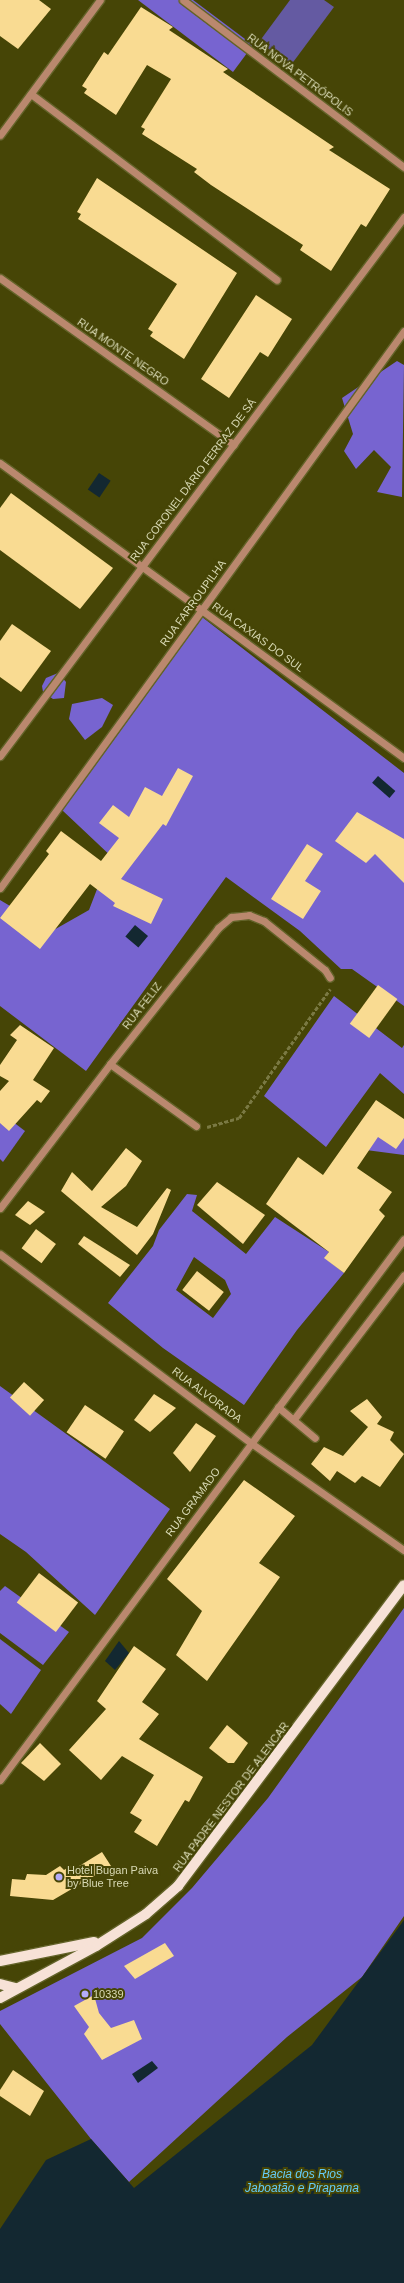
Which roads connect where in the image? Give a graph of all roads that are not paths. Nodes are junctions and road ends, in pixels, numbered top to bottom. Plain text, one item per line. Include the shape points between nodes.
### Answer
1 (100, 0) edge
2 (183, 0) edge
3 (31, 94) junction
4 (0, 135) edge
5 (404, 167) edge
6 (404, 217) edge
7 (0, 278) edge
8 (277, 280) dead end
9 (404, 331) edge
10 (234, 445) junction
11 (0, 463) edge
12 (142, 566) junction
13 (202, 609) junction
14 (0, 756) edge
15 (404, 758) edge
16 (0, 888) edge
17 (330, 978) road end
18 (110, 1064) junction
19 (196, 1126) road end
20 (0, 1208) edge
21 (404, 1239) edge
22 (0, 1254) edge
23 (404, 1275) edge
24 (278, 1407) junction
25 (294, 1419) junction
26 (315, 1438) dead end
27 (251, 1443) junction
28 (404, 1550) edge
29 (404, 1585) edge
30 (0, 1780) edge
31 (111, 1936) junction
32 (0, 1961) edge
33 (0, 1984) edge
34 (15, 1988) junction
35 (0, 1998) edge

1 - 3 street
2 - 5 street, RUA NOVA PETRÓPOLIS
3 - 4 street
3 - 8 street
6 - 10 street, RUA CORONEL DÁRIO FERRAZ DE SÁ
7 - 10 street, RUA MONTE NEGRO
9 - 13 street, RUA FARROUPILHA
10 - 12 street, RUA CORONEL DÁRIO FERRAZ DE SÁ
11 - 12 street, RUA CAXIAS DO SUL
12 - 13 street, RUA CAXIAS DO SUL
12 - 14 street, RUA CORONEL DÁRIO FERRAZ DE SÁ
13 - 15 street, RUA CAXIAS DO SUL
13 - 16 street, RUA FARROUPILHA
17 - 18 street, RUA FELIZ via 325,970 264,921 249,915 231,917 218,928
18 - 19 street
18 - 20 street, RUA FELIZ
21 - 24 street, RUA GRAMADO
22 - 27 street, RUA ALVORADA
23 - 25 street
24 - 25 street
24 - 27 street, RUA GRAMADO
25 - 26 street
27 - 28 street, RUA ALVORADA
27 - 30 street, RUA GRAMADO
29 - 31 main road, RUA PADRE NESTOR DE ALENCAR via 204,1855 178,1886 146,1914
31 - 32 main road via 55,1951
31 - 34 main road, RUA PADRE NESTOR DE ALENCAR
33 - 34 main road
34 - 35 main road, RUA PADRE NESTOR DE ALENCAR

